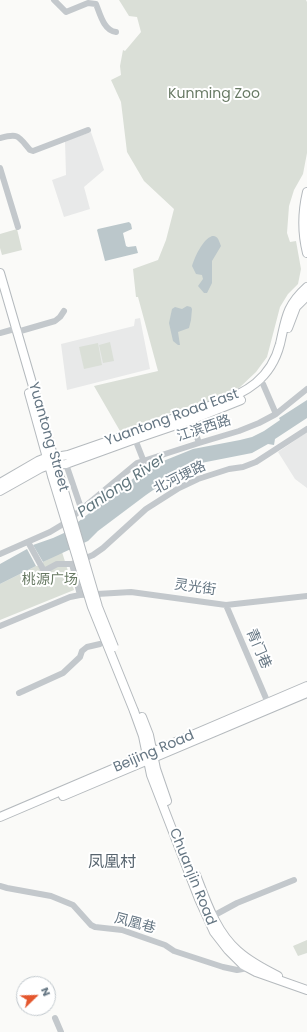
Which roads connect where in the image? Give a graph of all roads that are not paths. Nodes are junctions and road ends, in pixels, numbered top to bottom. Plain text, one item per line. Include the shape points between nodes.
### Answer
1 (54, 0) edge
2 (116, 32) dead end
3 (88, 130) dead end
4 (0, 138) edge
5 (0, 168) edge
6 (307, 192) edge
7 (18, 227) dead end
8 (307, 253) edge
9 (0, 273) edge
10 (307, 287) edge
11 (0, 290) edge
12 (307, 296) edge
13 (64, 311) dead end
14 (14, 331) junction
15 (0, 333) edge
16 (263, 384) junction
17 (307, 389) edge
18 (276, 414) junction
19 (190, 417) junction
20 (307, 429) edge
21 (135, 439) junction
22 (199, 443) junction
23 (51, 461) junction
24 (144, 462) junction
25 (66, 464) junction
26 (0, 483) edge
27 (0, 491) edge
28 (82, 508) junction
29 (29, 544) junction
30 (0, 554) edge
31 (72, 564) junction
32 (80, 595) junction
33 (307, 596) edge
34 (226, 604) junction
35 (0, 626) edge
36 (100, 644) dead end
37 (307, 686) edge
38 (20, 693) dead end
39 (307, 693) edge
40 (268, 703) junction
41 (150, 756) junction
42 (0, 817) edge
43 (0, 823) edge
44 (294, 880) dead end
45 (0, 886) edge
46 (213, 916) junction
47 (259, 966) junction
48 (248, 968) junction
49 (307, 985) edge
50 (307, 990) edge
51 (55, 1018) dead end
52 (61, 1032) edge

1 - 2 street via 66,12 88,4 96,4 106,26 112,32
3 - 4 street via 33,151 14,135
5 - 7 street
6 - 8 main road via 303,217
9 - 14 main road, Yuantong Street
10 - 19 main road, Yuantong Road East via 293,301 288,311 280,346 260,381 235,397
11 - 14 main road, Yuantong Street
12 - 16 main road, Yuantong Road East via 296,307 288,326 284,350 273,372
13 - 14 street via 55,321
14 - 15 street
14 - 23 main road, Yuantong Street
16 - 18 street
16 - 19 main road, Yuantong Road East via 238,401
17 - 18 street, 江滨西路
18 - 22 street, 江滨西路 via 239,431
19 - 21 main road, Yuantong Road East
19 - 22 street
19 - 23 main road, Yuantong Road East
20 - 31 street, 北河埂路 via 256,462 243,467 229,468 179,488 146,509 93,555
21 - 24 street
21 - 25 main road, Yuantong Road East
22 - 24 street, 江滨西路
23 - 25 main road, Yuantong Road East
23 - 26 main road via 38,461
23 - 27 main road
23 - 41 main road, Yuantong Street, bridge via 92,607 137,710
24 - 28 street, 江滨西路 via 137,463
25 - 28 street
28 - 29 street, 江滨西路 via 65,524
29 - 30 street, 江滨西路
29 - 31 street, 北河埂路 via 44,571 57,564
31 - 32 street
32 - 34 street, 灵光街 via 131,592
32 - 35 street, 灵光街
33 - 34 street, 灵光街
34 - 40 street, 青门巷
36 - 38 street via 87,647 62,673
37 - 40 main road, Beijing Road
39 - 41 main road, Beijing Road
40 - 41 main road, Beijing Road
41 - 42 main road, Beijing Road
41 - 43 main road, Beijing Road
41 - 46 main road, Chuanjin Road
41 - 48 main road, Chuanjin Road via 151,775 211,926 228,950
44 - 46 street via 237,903
45 - 48 street, 凤凰巷 via 51,896 73,905 87,922 95,927 122,930 223,967 237,970
46 - 47 main road, Chuanjin Road via 236,950
47 - 48 main road
47 - 49 main road, Chuanjin Road via 277,976
48 - 50 main road, Chuanjin Road
51 - 52 street

